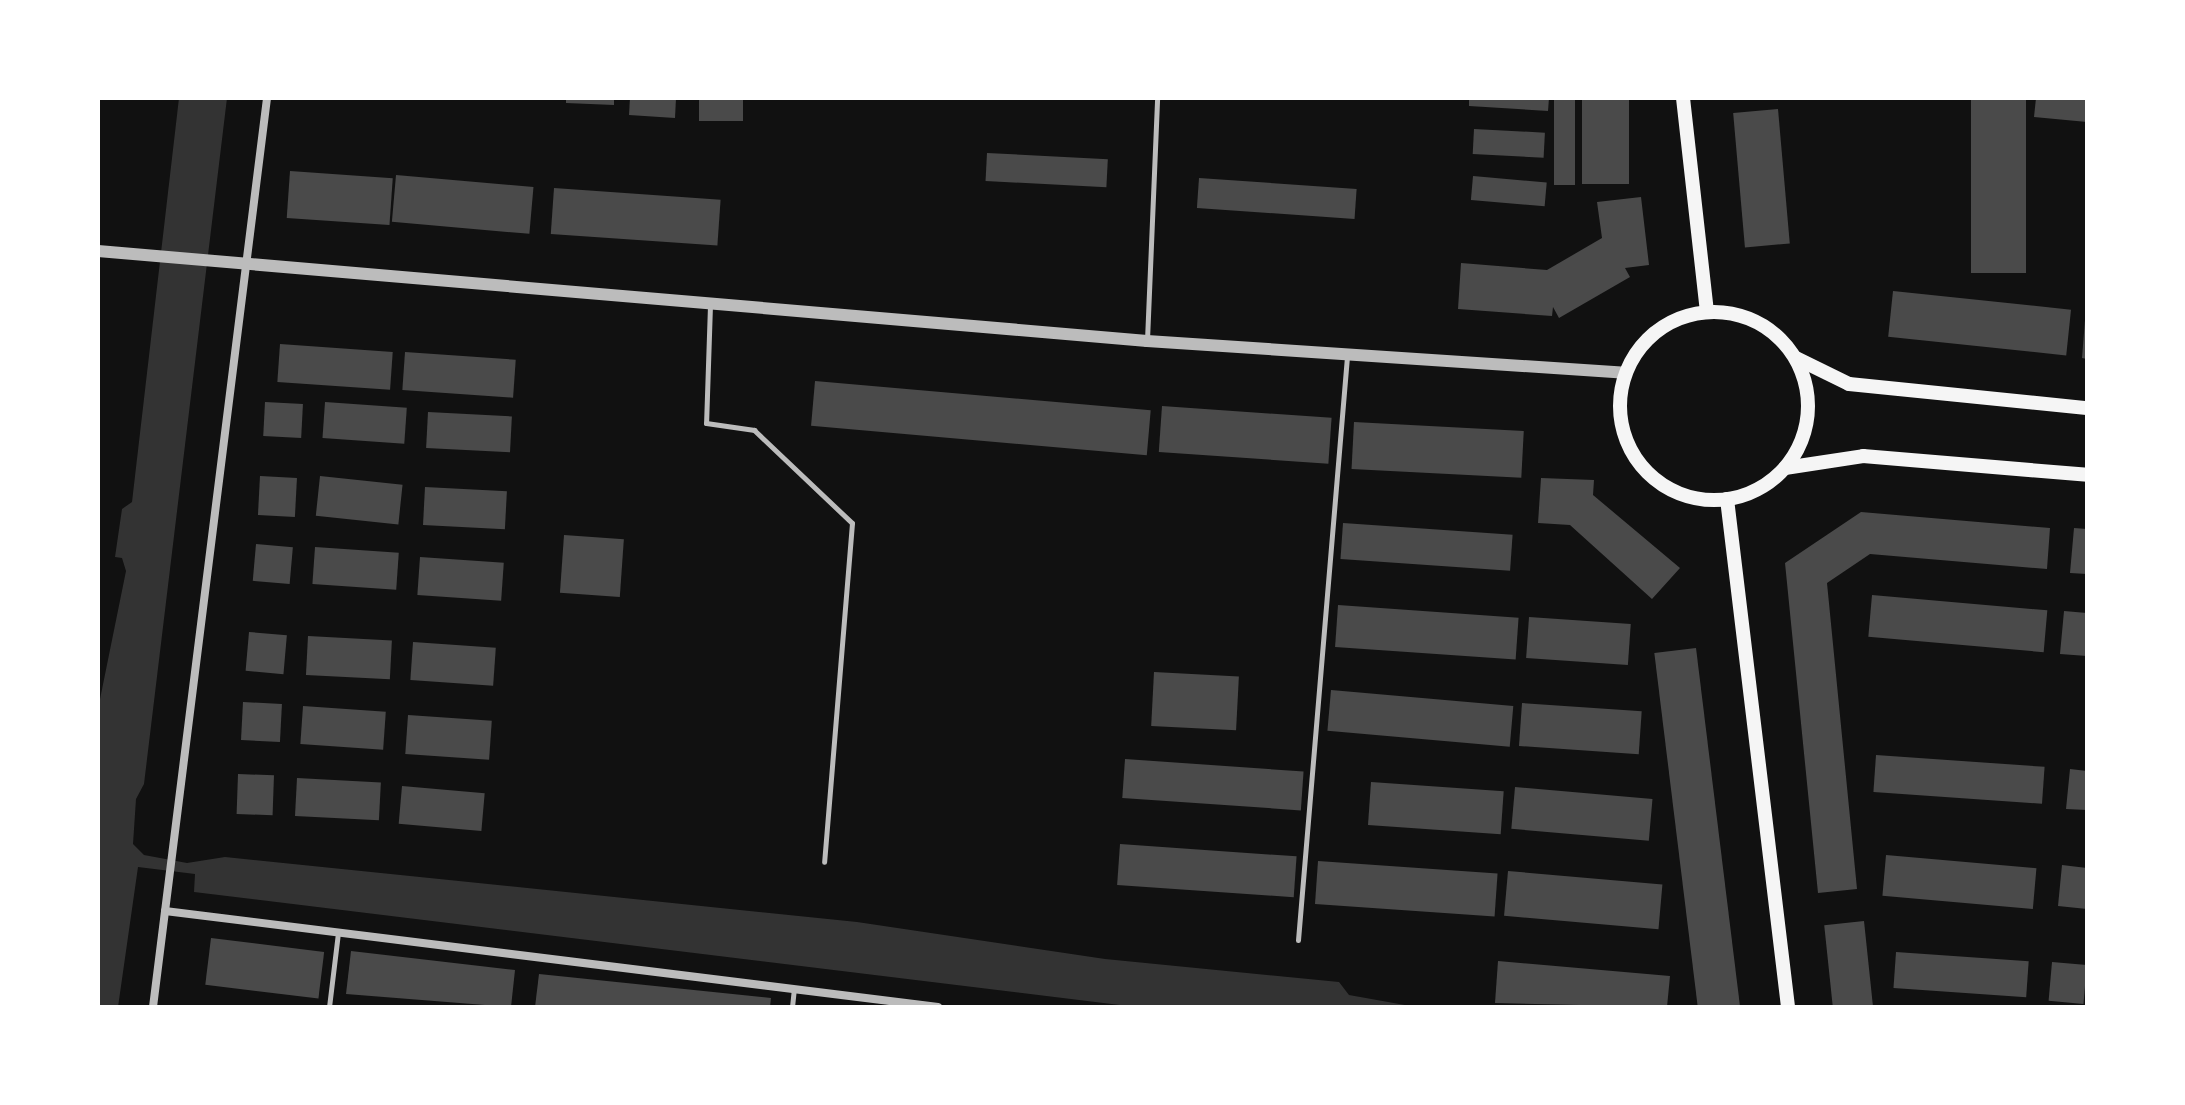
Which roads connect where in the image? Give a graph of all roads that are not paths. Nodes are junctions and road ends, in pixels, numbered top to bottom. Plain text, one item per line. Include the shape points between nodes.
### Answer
1 (267, 98) edge
2 (1157, 98) edge
3 (1683, 98) edge
4 (98, 251) edge
5 (248, 262) junction
6 (710, 302) junction
7 (1707, 312) junction
8 (1147, 341) junction
9 (1347, 356) junction
10 (1796, 358) junction
11 (1625, 373) junction
12 (2087, 408) edge
13 (1785, 468) junction
14 (2087, 475) edge
15 (1727, 499) junction
16 (824, 862) dead end
17 (165, 911) junction
18 (338, 932) junction
19 (1298, 940) dead end
20 (794, 989) junction
21 (153, 1007) edge
22 (329, 1007) edge
23 (792, 1007) edge
24 (938, 1007) edge
25 (1788, 1007) edge

1 - 5 street
2 - 8 lane
3 - 7 main road
4 - 5 street
5 - 6 street
5 - 17 street
6 - 8 street
6 - 16 lane via 706,423 754,430 852,523
7 - 10 main road via 1742,316 1773,332
7 - 11 main road via 1663,328 1644,343
8 - 9 street
9 - 11 street
9 - 19 lane
10 - 12 main road via 1849,384
10 - 13 main road via 1808,395 1805,434
11 - 15 main road via 1619,405 1625,437 1640,465 1665,487 1695,498
13 - 14 main road via 1863,456
13 - 15 main road via 1759,489
15 - 25 main road
17 - 18 street
17 - 21 street
18 - 20 street
18 - 22 lane
20 - 23 lane
20 - 24 street

